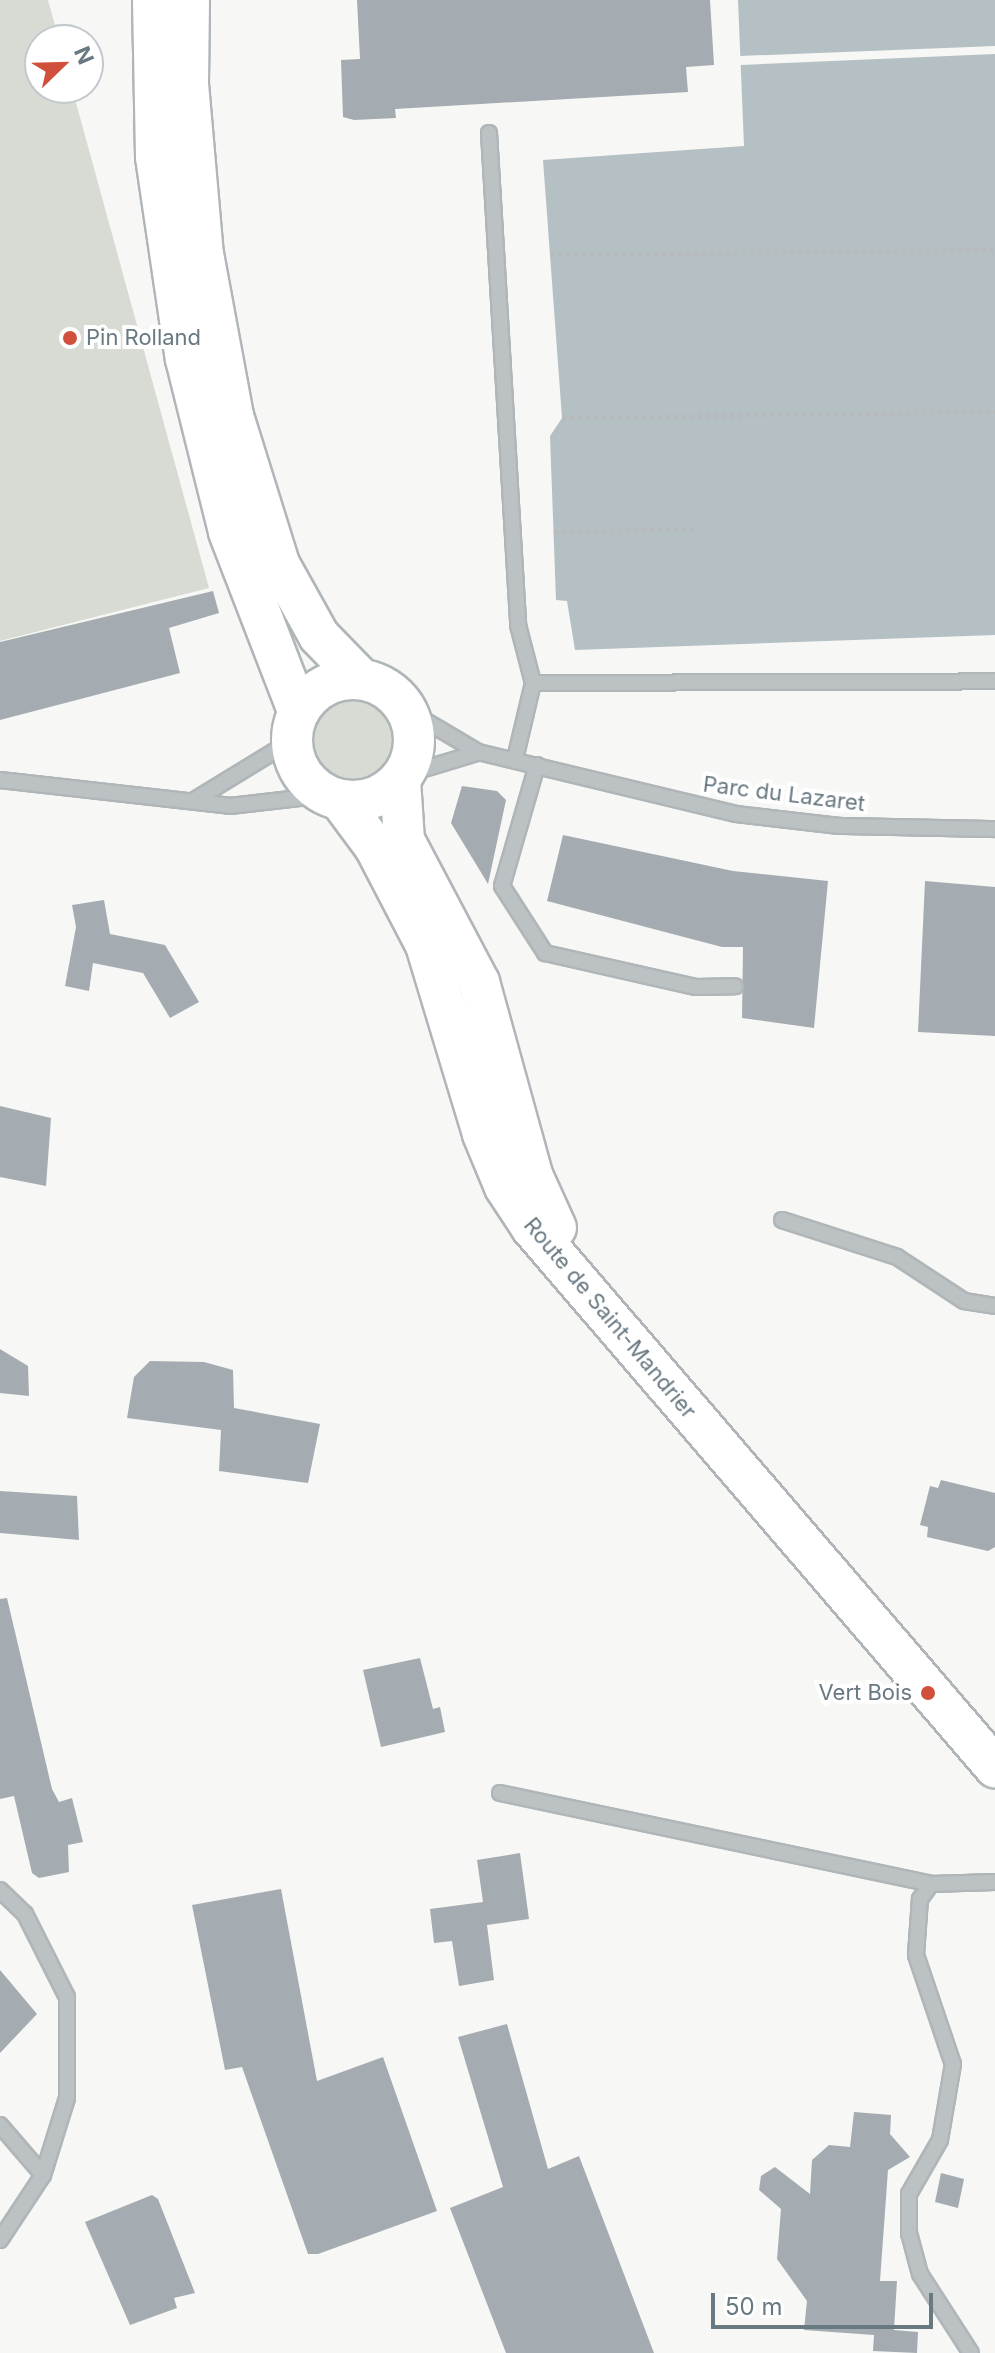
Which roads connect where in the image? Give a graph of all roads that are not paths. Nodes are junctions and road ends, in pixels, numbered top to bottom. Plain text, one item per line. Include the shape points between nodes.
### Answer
1 (153, 0) edge
2 (189, 0) edge
3 (489, 133) dead end
4 (361, 679) junction
5 (995, 681) edge
6 (533, 683) junction
7 (404, 708) junction
8 (295, 726) junction
9 (478, 752) junction
10 (515, 759) junction
11 (537, 765) junction
12 (402, 777) junction
13 (0, 780) edge
14 (333, 798) junction
15 (193, 801) junction
16 (995, 829) edge
17 (735, 986) dead end
18 (782, 1220) dead end
19 (995, 1306) edge
20 (995, 1733) edge
21 (995, 1767) edge
22 (500, 1793) dead end
23 (995, 1882) edge
24 (931, 1884) junction
25 (0, 1890) edge
26 (0, 2125) edge
27 (43, 2175) junction
28 (0, 2240) edge
29 (971, 2353) edge

1 - 8 main road via 156,157 186,359 229,532
2 - 4 main road via 188,84 201,239 233,416 279,564 319,636
3 - 6 street via 518,625
4 - 7 main road via 378,684
4 - 8 main road via 326,685
5 - 6 street
6 - 10 street
7 - 9 street, Parc du Lazaret
7 - 12 main road via 414,741
8 - 14 main road via 301,773
8 - 15 street via 222,788
9 - 10 street, Parc du Lazaret
9 - 12 street, Parc du Lazaret
10 - 11 street, Parc du Lazaret
11 - 16 street, Parc du Lazaret via 736,814 839,826
11 - 17 street via 502,886 545,953 696,987
12 - 14 main road via 376,797
12 - 20 main road, Route de Saint-Mandrier via 404,840 479,982 517,1128 550,1220 579,1262
13 - 15 street
14 - 15 street via 230,806
14 - 21 main road, Route de Saint-Mandrier via 375,847 426,945 483,1134 505,1187 532,1228
18 - 19 street via 897,1257 964,1301
22 - 24 street
23 - 24 street
24 - 29 street via 920,1899 916,1955 953,2064 940,2140 909,2194 909,2233 920,2274
25 - 27 street via 25,1914 67,1997 67,2098
26 - 27 street
27 - 28 street

